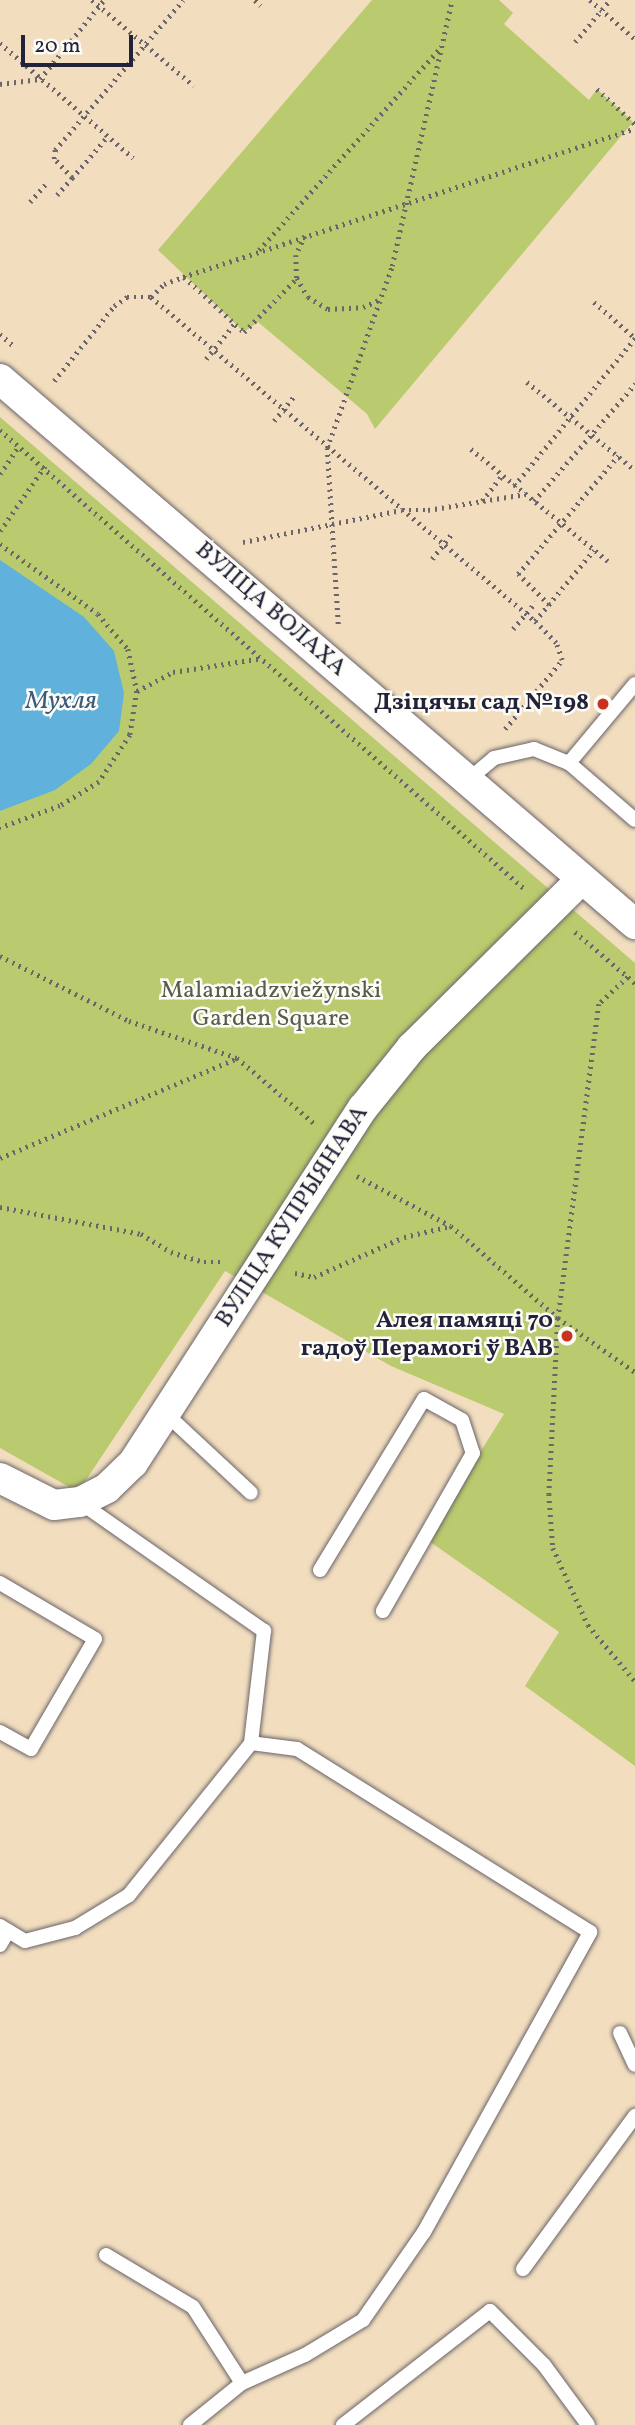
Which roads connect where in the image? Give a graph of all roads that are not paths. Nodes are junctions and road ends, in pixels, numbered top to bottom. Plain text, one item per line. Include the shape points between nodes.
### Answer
1 (0, 379) edge
2 (635, 684) edge
3 (569, 763) junction
4 (468, 780) junction
5 (635, 820) edge
6 (582, 878) junction
7 (635, 924) edge
8 (165, 1413) junction
9 (0, 1478) edge
10 (251, 1493) dead end
11 (80, 1502) junction
12 (320, 1570) dead end
13 (0, 1583) edge
14 (383, 1611) dead end
15 (0, 1732) edge
16 (251, 1743) junction
17 (4, 1928) edge
18 (0, 1945) edge
19 (620, 2033) dead end
20 (635, 2065) edge
21 (635, 2116) edge
22 (106, 2255) dead end
23 (523, 2269) dead end
24 (242, 2383) junction
25 (190, 2425) edge
26 (343, 2425) edge
27 (588, 2425) edge

1 - 4 street, ВУЛІЦА ВОЛАХА
2 - 3 lane
3 - 4 lane via 534,749 494,758
3 - 5 lane
4 - 6 street, ВУЛІЦА ВОЛАХА
6 - 7 street, ВУЛІЦА ВОЛАХА
6 - 8 street, ВУЛІЦА КУПРЫЯНАВА via 412,1047 332,1152
8 - 10 lane
8 - 11 street, ВУЛІЦА КУПРЫЯНАВА via 133,1464 107,1488
9 - 11 street via 54,1505
11 - 16 lane via 264,1631
12 - 14 lane via 424,1399 463,1420 473,1452
13 - 15 lane via 95,1639 31,1749
16 - 17 lane via 129,1895 75,1928 26,1941
16 - 24 lane via 297,1749 590,1932 424,2232 362,2320 304,2356
17 - 18 lane
19 - 20 lane
21 - 23 lane
22 - 24 lane via 193,2307
24 - 25 lane
26 - 27 lane via 490,2311 544,2365

